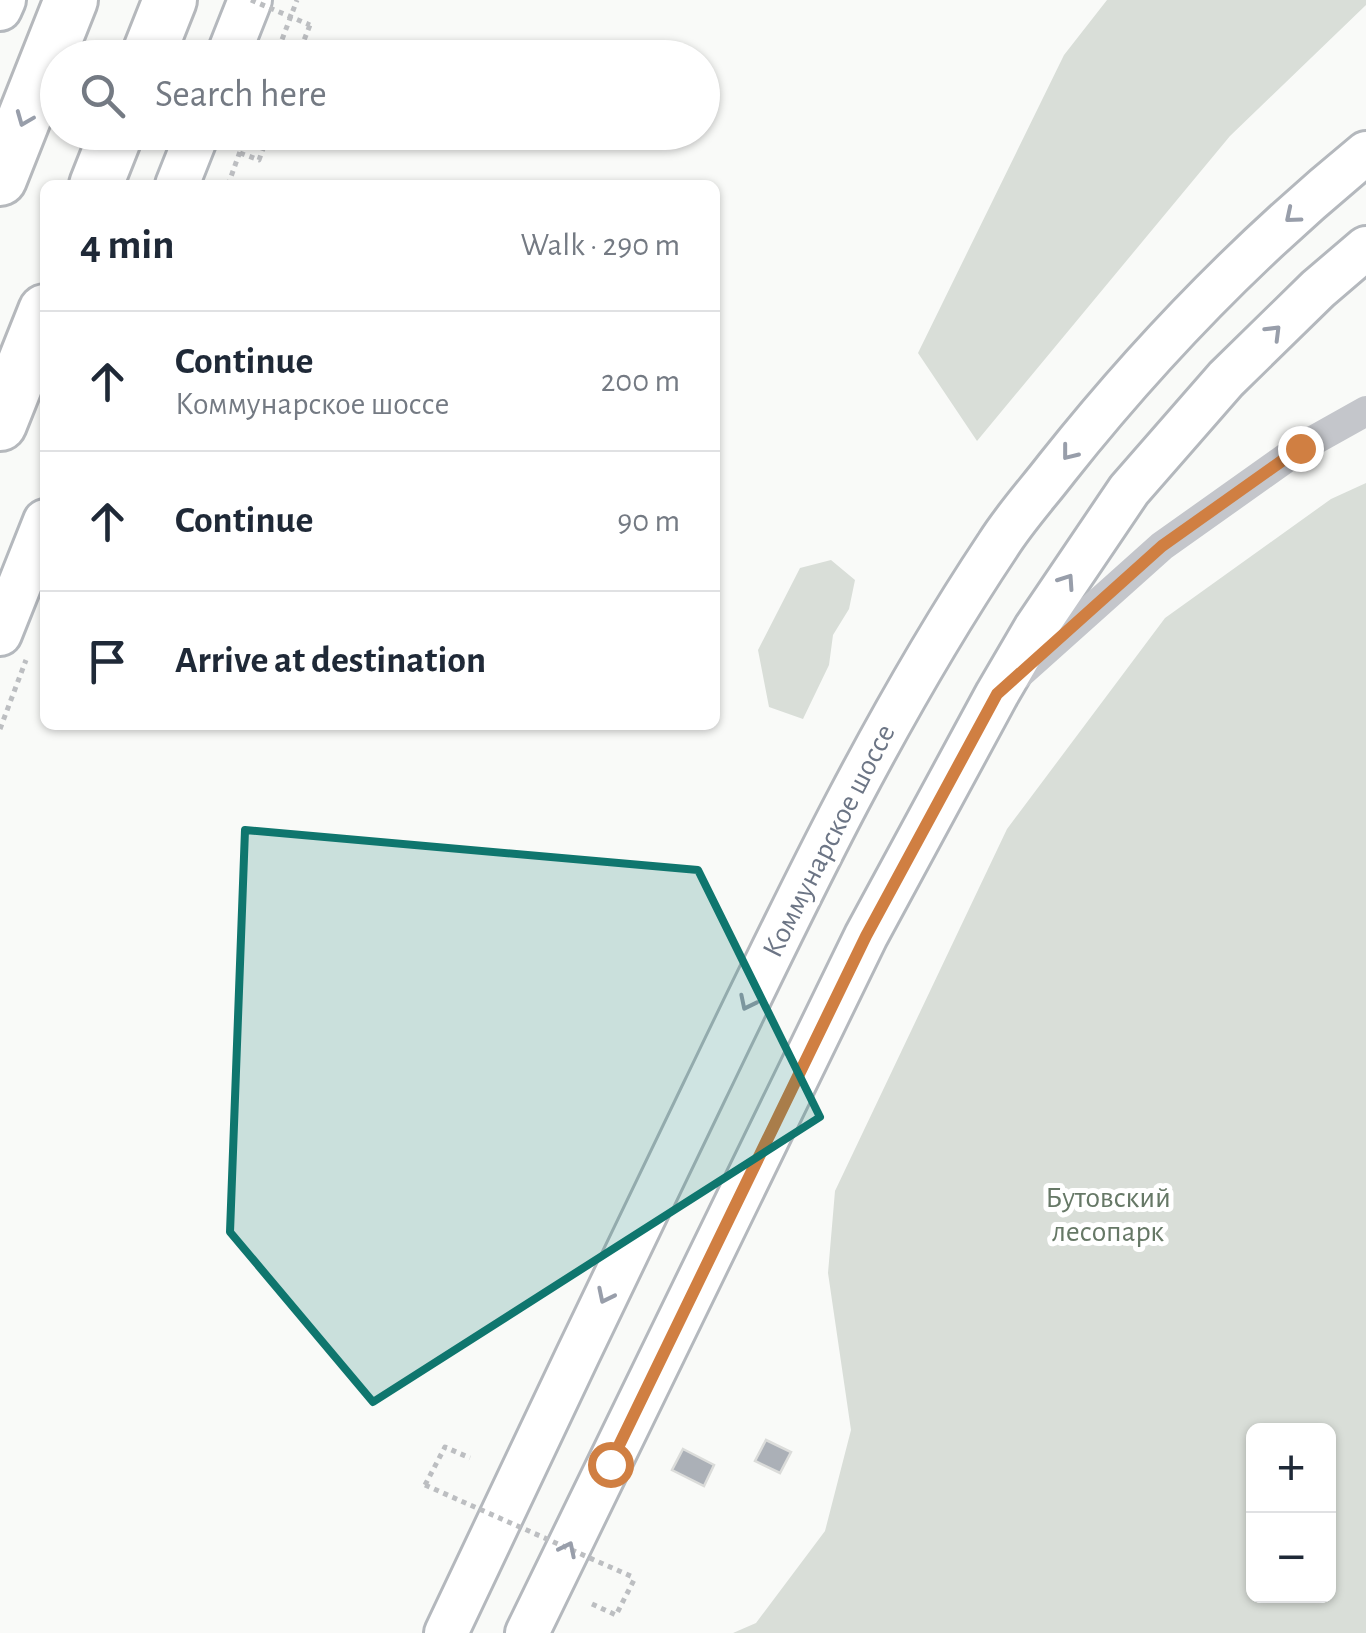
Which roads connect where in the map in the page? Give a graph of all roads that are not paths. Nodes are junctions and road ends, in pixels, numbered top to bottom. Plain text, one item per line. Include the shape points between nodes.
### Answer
1 (4, 0) edge
2 (71, 0) edge
3 (170, 0) edge
4 (251, 0) edge
5 (0, 9) edge
6 (55, 40) edge
7 (153, 40) edge
8 (235, 40) edge
9 (40, 78) edge
10 (109, 150) edge
11 (191, 150) edge
12 (1366, 153) edge
13 (0, 179) edge
14 (98, 180) edge
15 (179, 180) edge
16 (1366, 248) edge
17 (40, 324) edge
18 (1366, 411) edge
19 (0, 424) edge
20 (40, 542) edge
21 (16, 640) edge
22 (997, 694) junction
23 (446, 1633) edge
24 (527, 1633) edge

1 - 5 main road
2 -> 6 highway
3 - 7 highway
4 - 8 main road
9 -> 13 highway
10 - 14 highway
11 - 15 main road
12 -> 23 main road, Коммунарское шоссе via 1254,250 1097,418 1000,542 909,686 814,862
22 -> 16 main road via 1128,490 1226,380
17 - 19 highway
18 - 22 street via 1300,448 1162,546
20 - 21 main road
24 -> 22 main road via 866,936

